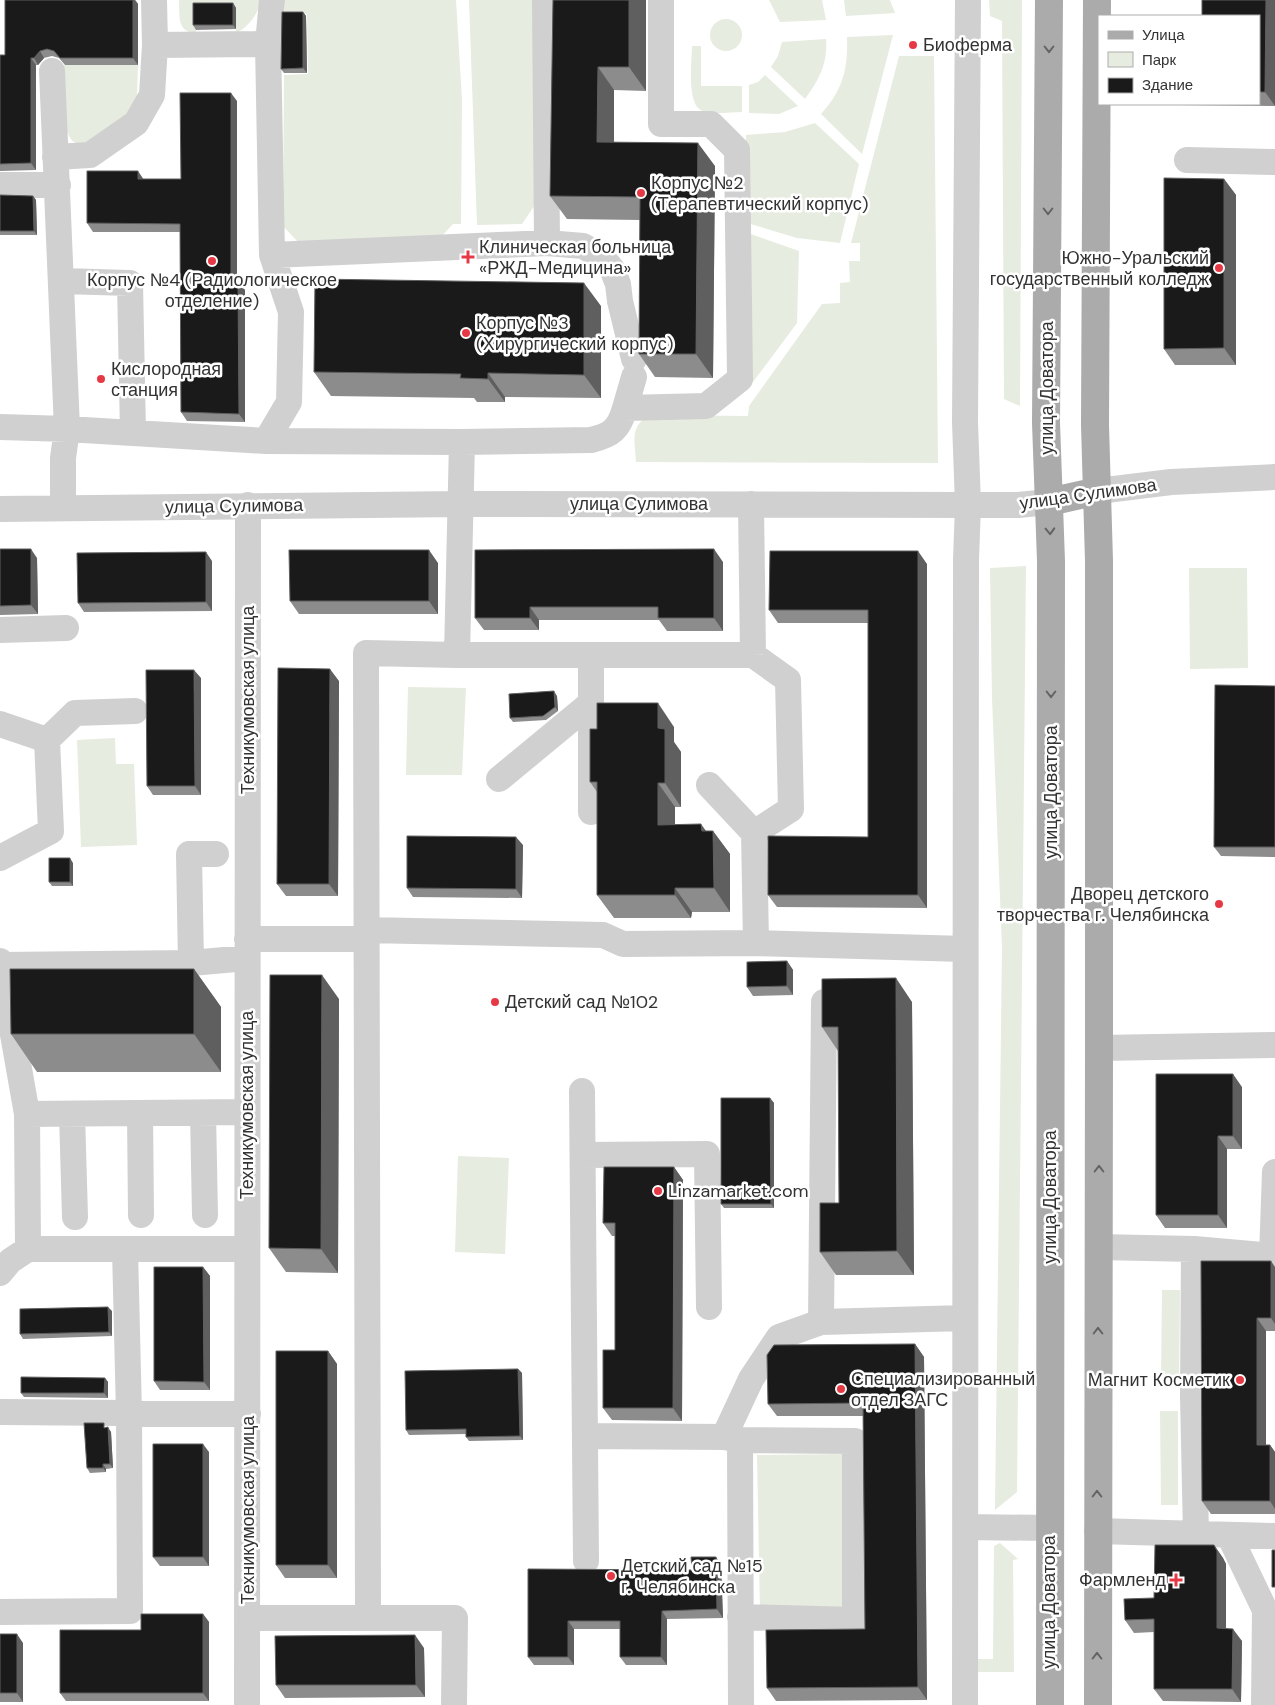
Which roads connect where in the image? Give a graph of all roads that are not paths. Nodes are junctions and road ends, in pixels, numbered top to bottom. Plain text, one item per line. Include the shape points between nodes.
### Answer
1 (154, 0) edge
2 (272, 0) edge
3 (545, 0) edge
4 (661, 0) edge
5 (968, 0) edge
6 (1050, 0) edge
7 (1097, 0) edge
8 (268, 44) junction
9 (155, 45) junction
10 (52, 71) dead end
11 (55, 157) junction
12 (1187, 160) dead end
13 (1275, 162) edge
14 (0, 185) edge
15 (58, 185) junction
16 (547, 243) junction
17 (272, 255) junction
18 (62, 281) junction
19 (624, 408) junction
20 (0, 427) edge
21 (67, 429) junction
22 (133, 433) junction
23 (266, 441) junction
24 (462, 442) junction
25 (1275, 477) edge
26 (1098, 491) junction
27 (1049, 502) junction
28 (461, 504) junction
29 (750, 504) junction
30 (248, 505) junction
31 (968, 505) junction
32 (63, 508) junction
33 (0, 509) edge
34 (66, 628) dead end
35 (0, 630) edge
36 (591, 655) junction
37 (753, 655) junction
38 (457, 656) junction
39 (591, 703) junction
40 (135, 711) dead end
41 (0, 724) edge
42 (47, 740) junction
43 (499, 779) dead end
44 (709, 785) dead end
45 (591, 812) edge
46 (754, 833) junction
47 (216, 854) dead end
48 (0, 858) edge
49 (366, 935) junction
50 (756, 943) junction
51 (247, 948) junction
52 (965, 950) junction
53 (1, 963) edge
54 (191, 963) junction
55 (824, 1002) edge
56 (1275, 1045) edge
57 (1099, 1048) junction
58 (582, 1091) dead end
59 (247, 1112) junction
60 (140, 1113) junction
61 (203, 1113) junction
62 (27, 1114) junction
63 (72, 1114) junction
64 (583, 1155) junction
65 (1275, 1172) edge
66 (142, 1215) dead end
67 (205, 1215) dead end
68 (75, 1217) dead end
69 (1098, 1247) junction
70 (28, 1249) junction
71 (125, 1249) junction
72 (246, 1249) junction
73 (1194, 1249) junction
74 (1274, 1256) edge
75 (0, 1273) edge
76 (709, 1307) dead end
77 (965, 1318) junction
78 (821, 1322) junction
79 (0, 1412) edge
80 (129, 1414) junction
81 (248, 1414) junction
82 (585, 1436) junction
83 (732, 1439) junction
84 (966, 1527) junction
85 (1049, 1528) junction
86 (1097, 1531) junction
87 (1196, 1535) junction
88 (1229, 1535) junction
89 (1275, 1536) edge
90 (586, 1561) dead end
91 (1270, 1610) edge
92 (0, 1612) edge
93 (248, 1618) junction
94 (368, 1618) junction
95 (740, 1618) junction
96 (247, 1705) edge
97 (454, 1705) edge
98 (741, 1705) edge
99 (965, 1705) edge
100 (1050, 1705) edge
101 (1098, 1705) edge
102 (1264, 1705) edge

1 - 9 street
2 - 8 street
3 - 16 street
4 - 19 street via 661,124 711,124 737,150 740,379 706,406
5 - 31 street via 965,422
6 -> 27 main road, улица Доватора via 1046,414
7 - 26 main road
8 - 9 street
8 - 17 street
9 - 11 street via 152,96 136,123 90,155
10 - 11 street
11 - 15 street
12 - 13 street
14 - 15 street
15 - 18 street
16 - 17 street
16 - 19 street via 583,246 602,257 612,269 618,284 634,368
17 - 23 street via 291,312 289,402
18 - 21 street
18 - 22 street via 130,283
19 - 24 street via 621,423 607,436 591,440
20 - 21 street
21 - 22 street
21 - 32 street via 63,458
22 - 23 street
23 - 24 street
24 - 28 street
25 - 26 street, улица Сулимова via 1171,482
26 - 27 main road, улица Сулимова
26 - 57 main road
27 - 31 street, улица Сулимова
27 -> 85 main road, улица Доватора
28 - 29 street, улица Сулимова
28 - 30 street, улица Сулимова
28 - 38 street
29 - 31 street, улица Сулимова
29 - 37 street
30 - 32 street, улица Сулимова
30 - 51 street, Техникумовская улица
31 - 52 street
32 - 33 street, улица Сулимова
34 - 35 street
36 - 37 street
36 - 38 street
36 - 39 street
37 - 46 street via 788,680 791,808
38 - 49 street via 366,653
39 - 43 street
39 - 45 street
40 - 42 street via 75,712
41 - 42 street
42 - 48 street via 51,831
44 - 46 street
46 - 50 street
47 - 54 street via 189,854
49 - 50 street via 602,935 622,944
49 - 51 street
49 - 94 street
50 - 52 street
51 - 54 street
51 - 59 street, Техникумовская улица
52 - 77 street
53 - 54 street
53 - 62 street
55 - 78 street
56 - 57 street
69 -> 57 main road
58 - 64 street
59 - 61 street
59 - 72 street, Техникумовская улица
60 - 61 street
60 - 63 street
60 - 66 street
61 - 67 street
62 - 63 street
62 - 70 street
63 - 68 street
64 - 76 street via 707,1154
64 - 82 street
65 - 74 street
69 - 73 street
86 -> 69 main road
70 - 71 street
70 - 75 street via 10,1261
71 - 72 street
71 - 80 street
72 - 81 street, Техникумовская улица
73 - 74 street
73 - 87 street
77 - 78 street
77 - 84 street
78 - 83 street via 779,1337 751,1379
79 - 80 street
80 - 81 street
80 - 92 street via 130,1611
81 - 93 street, Техникумовская улица
82 - 83 street
82 - 90 street
83 - 95 street
83 - 95 street via 855,1441 855,1620
84 - 85 street
84 - 99 street
85 - 100 main road, улица Доватора
86 - 87 street
101 -> 86 main road
87 - 88 street
88 - 89 street
88 - 91 street
91 - 102 street
93 - 94 street
93 - 96 street, Техникумовская улица
94 - 97 street via 455,1618
95 - 98 street

